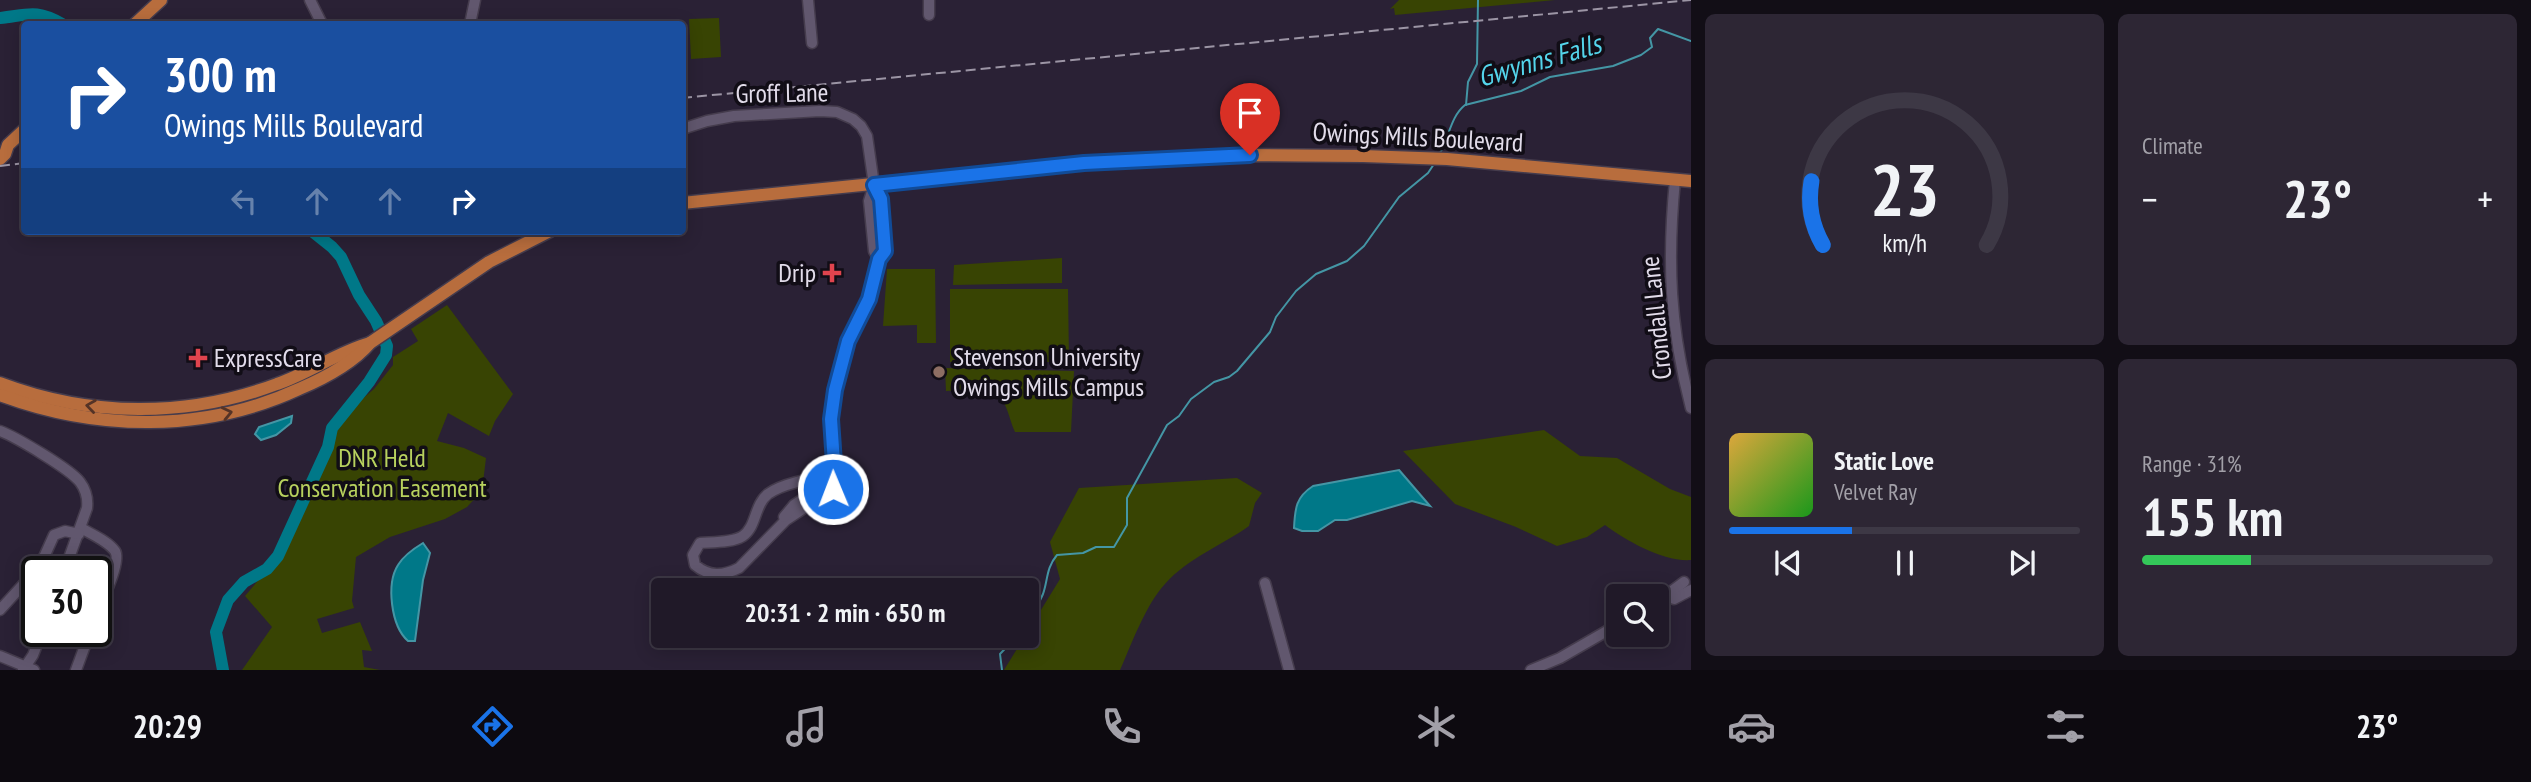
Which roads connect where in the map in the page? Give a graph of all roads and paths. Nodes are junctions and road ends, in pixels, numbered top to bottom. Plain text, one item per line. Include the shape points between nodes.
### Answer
1 (310, 0) edge
2 (475, 0) edge
3 (808, 0) edge
4 (929, 0) edge
5 (158, 1) edge
6 (929, 15) dead end
7 (138, 21) edge
8 (320, 21) edge
9 (471, 21) edge
10 (812, 43) dead end
11 (686, 128) edge
12 (21, 132) edge
13 (4, 146) edge
14 (0, 159) edge
15 (1675, 180) junction
16 (1691, 181) edge
17 (874, 185) junction
18 (686, 203) edge
19 (885, 233) junction
20 (872, 234) junction
21 (541, 235) edge
22 (879, 259) junction
23 (370, 342) junction
24 (0, 383) edge
25 (0, 395) edge
26 (1691, 408) edge
27 (0, 431) edge
28 (833, 457) junction
29 (80, 531) junction
30 (70, 556) edge
31 (112, 574) edge
32 (1265, 583) dead end
33 (1687, 586) edge
34 (1669, 588) edge
35 (0, 610) edge
36 (1606, 631) edge
37 (36, 647) edge
38 (84, 647) edge
39 (0, 656) edge
40 (28, 669) edge
41 (76, 670) edge
42 (1289, 670) edge
43 (1531, 670) edge

1 - 8 street
2 - 9 street
3 - 10 street
4 - 6 street
5 - 7 main road
11 - 17 street, Groff Lane via 734,116 836,113 853,119 864,130
12 - 13 main road
13 - 14 main road
15 - 16 main road, Owings Mills Boulevard
15 - 17 main road, Owings Mills Boulevard via 1447,159 1275,155 1046,166
15 - 26 street, Crondall Lane via 1670,279 1676,338
17 - 18 main road, Owings Mills Boulevard
17 - 19 street via 881,199
17 - 20 street via 869,201
19 - 20 street
19 - 22 street via 885,251
20 - 22 street
21 - 23 main road via 489,262
22 - 28 street via 835,390
23 -> 24 main road via 275,386 178,408 68,403
25 -> 23 main road via 58,413 101,420 193,419 243,410 294,392 359,356
27 - 29 street via 82,484 88,499
28 - 28 street via 813,478 764,497 742,537 700,543 693,555 699,569 706,573 739,568 794,514 831,492
29 - 30 street
29 - 31 street via 116,554
29 - 35 street via 54,535 40,566
32 - 42 street
33 - 34 street
36 - 43 street
37 - 40 street
38 - 41 street
39 - 40 street

